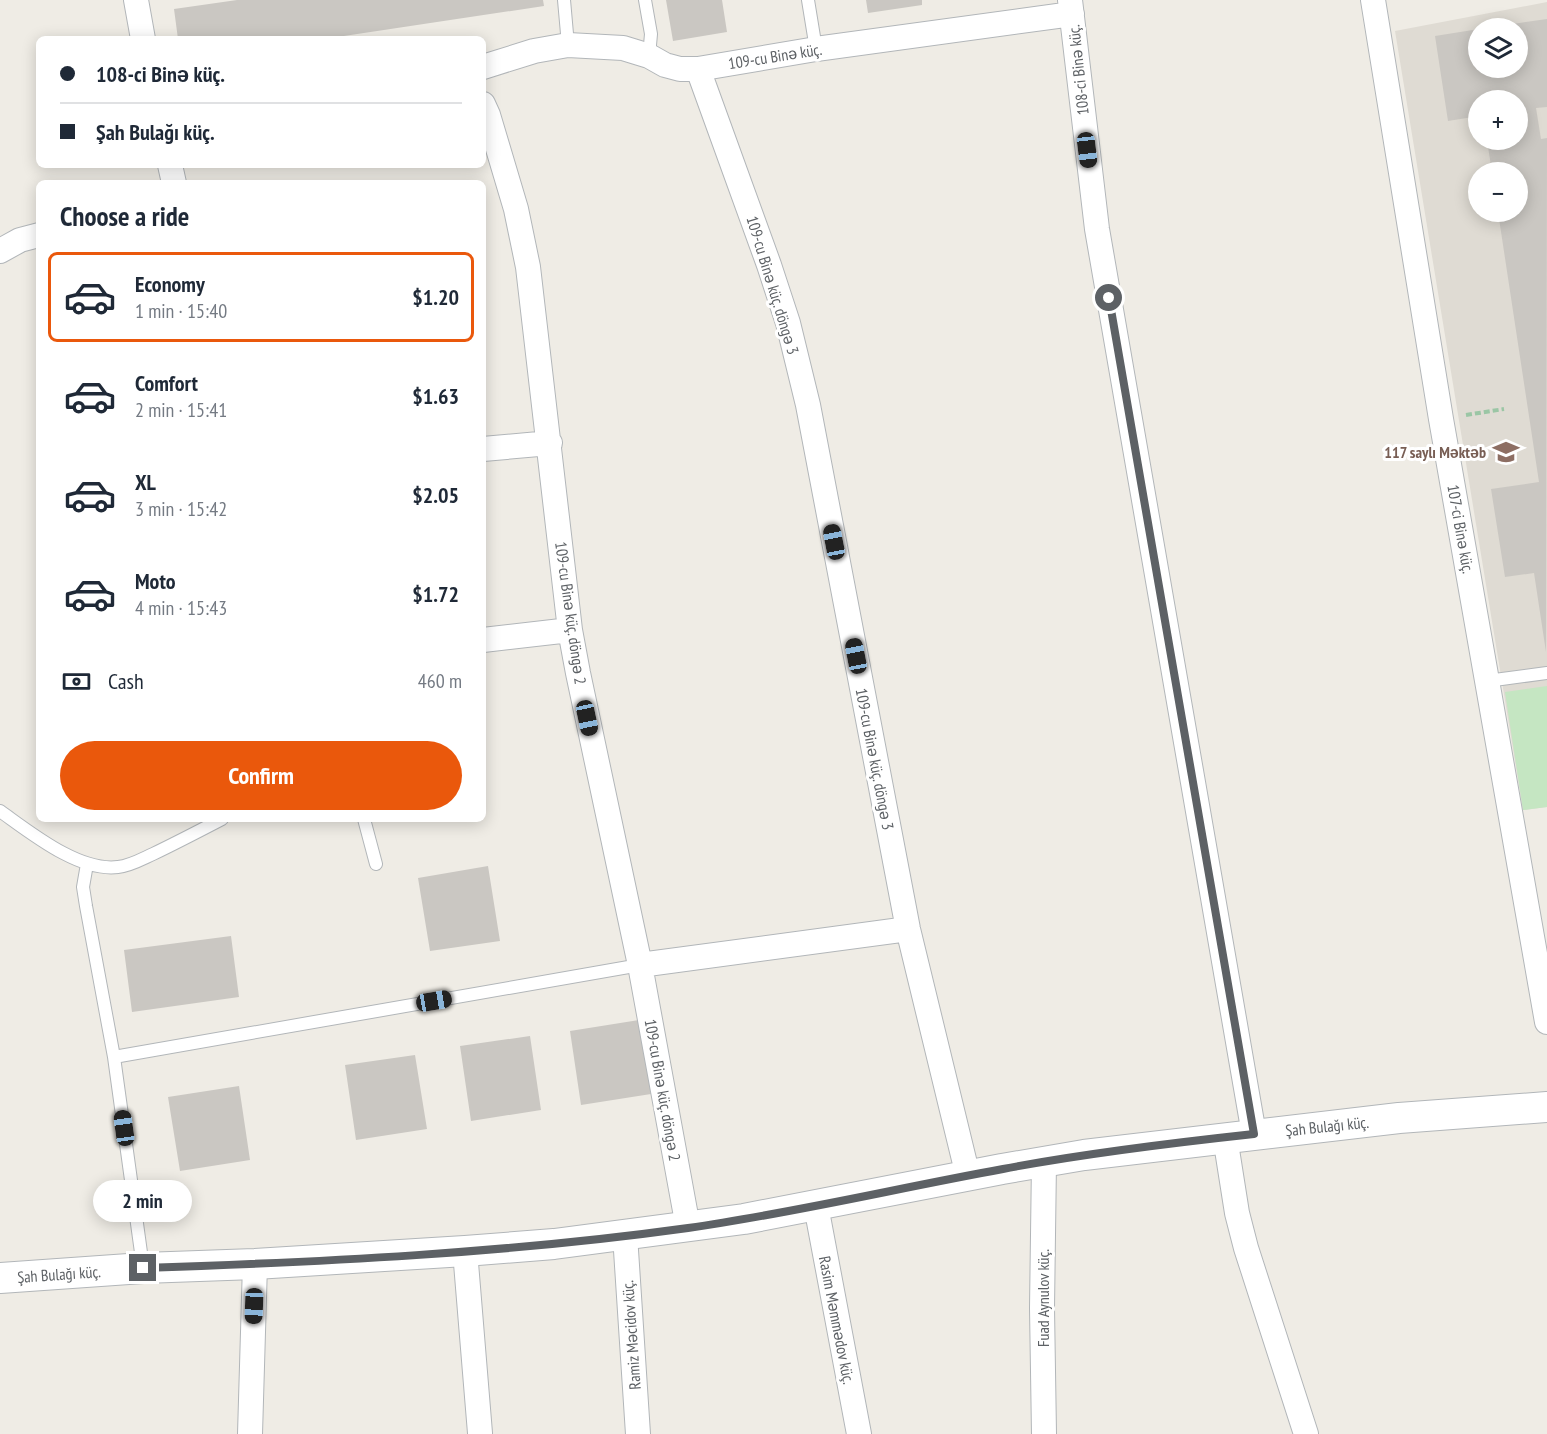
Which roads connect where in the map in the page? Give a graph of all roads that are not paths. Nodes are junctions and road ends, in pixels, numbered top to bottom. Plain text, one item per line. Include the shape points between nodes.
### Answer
1 (135, 0) edge
2 (564, 0) edge
3 (645, 0) edge
4 (808, 0) edge
5 (1373, 0) edge
6 (1071, 7) edge
7 (141, 36) edge
8 (568, 45) junction
9 (816, 49) junction
10 (650, 56) junction
11 (486, 66) edge
12 (698, 69) junction
13 (486, 111) edge
14 (36, 237) edge
15 (0, 251) edge
16 (549, 443) junction
17 (486, 448) edge
18 (570, 630) junction
19 (486, 640) edge
20 (1547, 673) edge
21 (1487, 681) junction
22 (0, 811) edge
23 (216, 822) edge
24 (365, 822) edge
25 (87, 864) junction
26 (376, 864) dead end
27 (908, 929) junction
28 (640, 964) junction
29 (1547, 1022) edge
30 (114, 1057) junction
31 (1547, 1107) edge
32 (1254, 1134) junction
33 (1225, 1137) junction
34 (1044, 1162) junction
35 (968, 1176) junction
36 (816, 1206) junction
37 (688, 1227) junction
38 (625, 1235) junction
39 (465, 1251) junction
40 (255, 1264) junction
41 (143, 1268) junction
42 (0, 1278) edge
43 (480, 1433) edge
44 (250, 1434) edge
45 (638, 1434) edge
46 (859, 1434) edge
47 (1044, 1434) edge
48 (1306, 1434) edge

1 - 7 street
2 - 8 lane
3 - 10 lane
4 - 9 lane
5 - 21 street, 107-ci Binə küç.
6 - 9 street, 109-cu Binə küç.
6 - 32 street, 108-ci Binə küç. via 1097,229
8 - 10 street, 109-cu Binə küç. via 623,48
8 - 11 street, 109-cu Binə küç.
9 - 12 street, 109-cu Binə küç.
10 - 12 street, 109-cu Binə küç. via 665,65
12 - 27 street, 109-cu Binə küç. döngə 3 via 769,265 808,405
13 - 16 street, 109-cu Binə küç. döngə 2 via 516,208 528,267
14 - 15 street
16 - 17 street
16 - 18 street, 109-cu Binə küç. döngə 2
18 - 19 street
18 - 28 street, 109-cu Binə küç. döngə 2
20 - 21 lane
21 - 29 street, 107-ci Binə küç.
22 - 25 lane
23 - 25 lane via 118,868
24 - 26 lane
25 - 30 lane via 83,887
27 - 28 street
27 - 35 street, 109-cu Binə küç. döngə 3
28 - 30 lane
28 - 37 street, 109-cu Binə küç. döngə 2
30 - 41 lane
31 - 32 street, Şah Bulağı küç.
32 - 33 street, Şah Bulağı küç.
33 - 34 street, Şah Bulağı küç.
33 - 48 street via 1246,1248
34 - 35 street, Şah Bulağı küç.
34 - 47 street, Fuad Aynulov küç.
35 - 36 street, Şah Bulağı küç.
36 - 37 street, Şah Bulağı küç.
36 - 46 street, Rasim Məmmədov küç.
37 - 38 street, Şah Bulağı küç.
38 - 39 street, Şah Bulağı küç.
38 - 45 street, Ramiz Məcidov küç.
39 - 40 street, Şah Bulağı küç.
39 - 43 street
40 - 41 street, Şah Bulağı küç.
40 - 44 street
41 - 42 street, Şah Bulağı küç.

